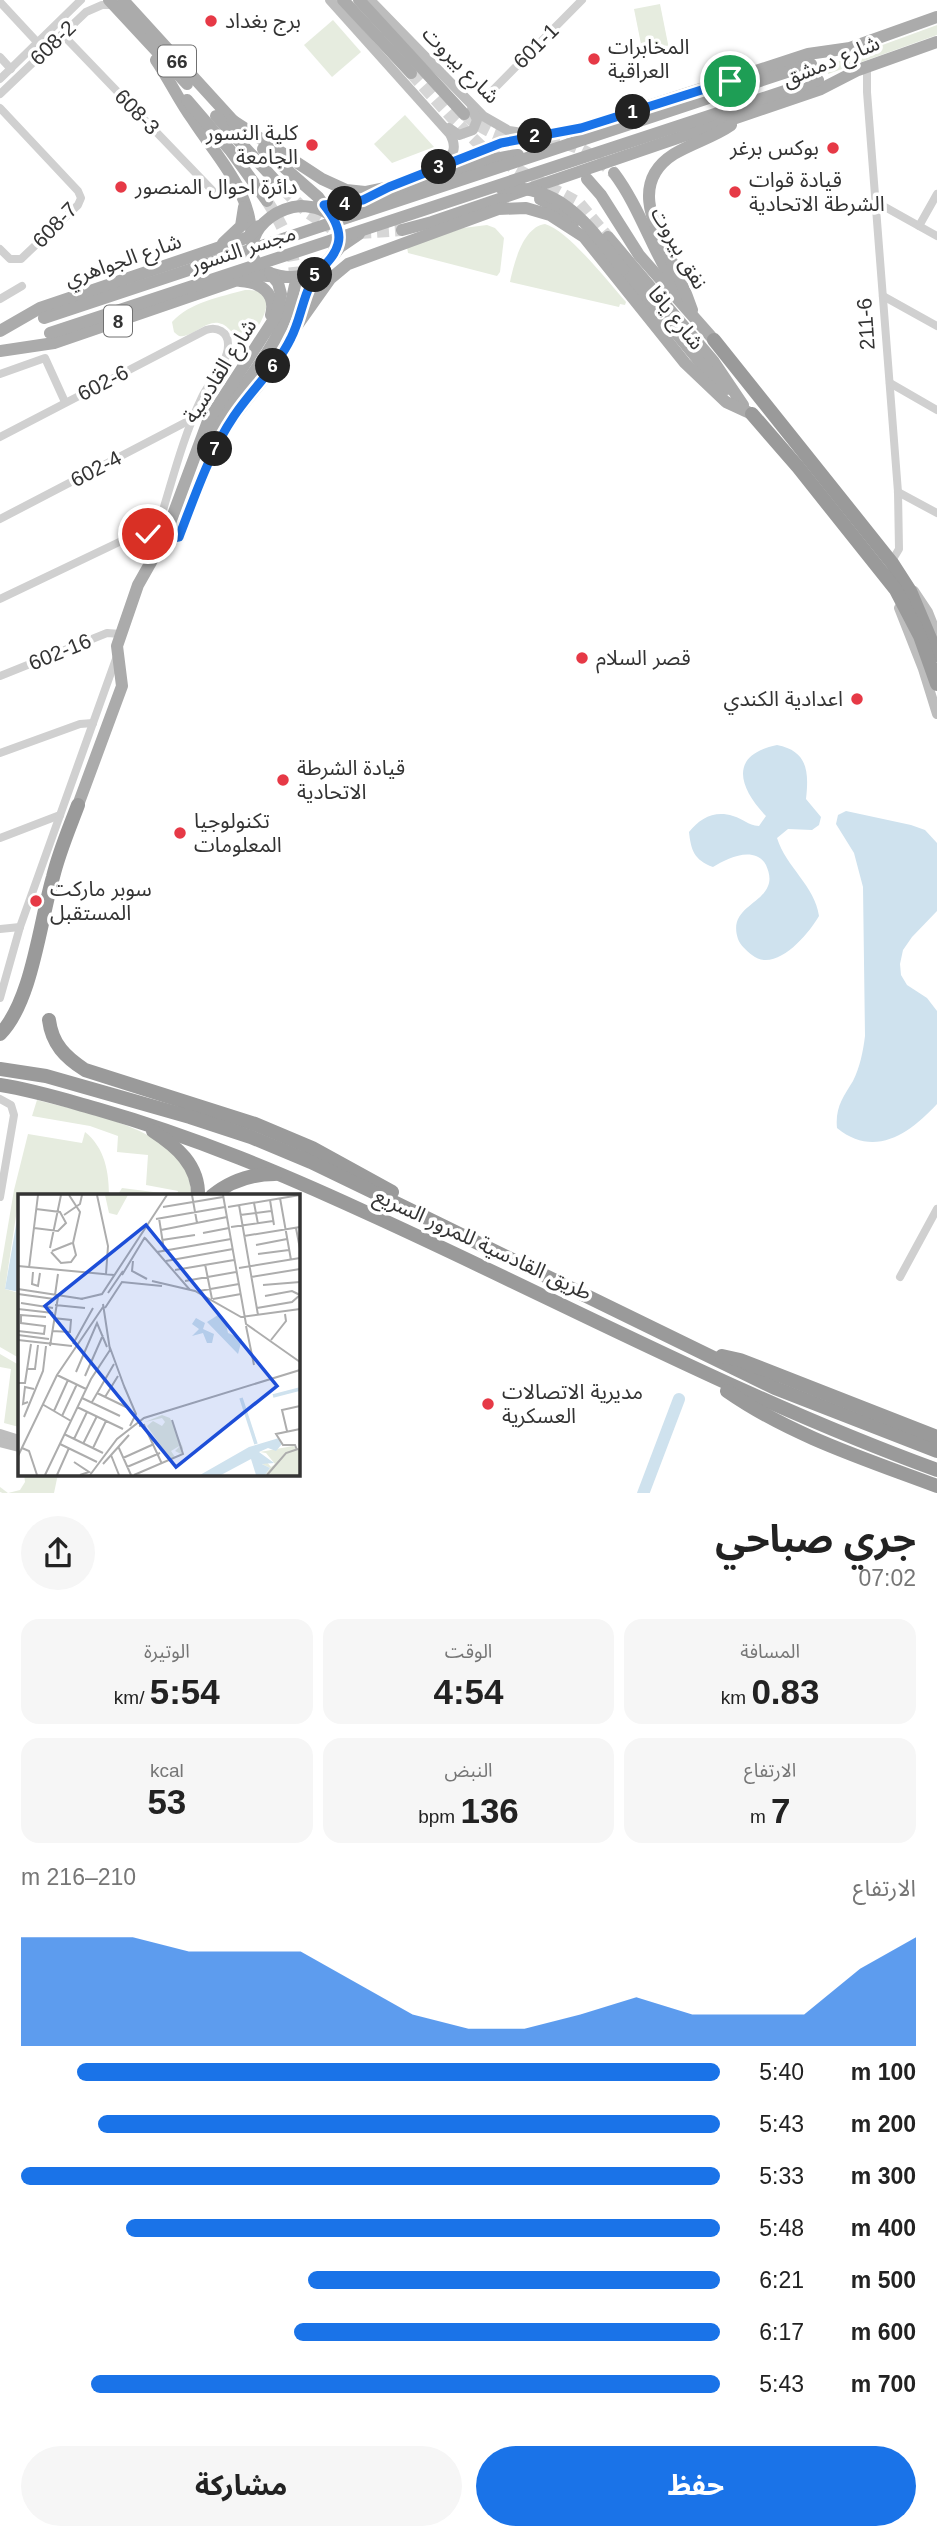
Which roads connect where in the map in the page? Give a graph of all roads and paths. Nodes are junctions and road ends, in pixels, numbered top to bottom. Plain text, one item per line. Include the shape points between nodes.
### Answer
1 (81, 0) edge
2 (330, 0) edge
3 (343, 0) edge
4 (359, 0) edge
5 (370, 0) edge
6 (582, 0) edge
7 (0, 2) edge
8 (115, 2) edge
9 (937, 17) edge
10 (134, 28) junction
11 (62, 34) junction
12 (40, 41) junction
13 (937, 42) edge
14 (50, 46) junction
15 (850, 48) junction
16 (0, 57) edge
17 (11, 69) junction
18 (163, 69) junction
19 (862, 69) junction
20 (411, 73) tunnel mouth
21 (0, 79) edge
22 (490, 93) dead end
23 (0, 94) edge
24 (465, 98) junction
25 (0, 108) edge
26 (464, 114) tunnel mouth
27 (744, 114) junction
28 (434, 115) junction
29 (232, 120) junction
30 (538, 135) junction
31 (518, 155) dead end
32 (440, 167) junction
33 (614, 173) tunnel mouth
34 (572, 174) junction
35 (587, 179) dead end
36 (301, 181) junction
37 (283, 189) tunnel mouth
38 (212, 190) dead end
39 (477, 191) junction
40 (394, 192) junction
41 (937, 194) edge
42 (512, 195) junction
43 (243, 196) junction
44 (349, 199) junction
45 (267, 201) tunnel mouth
46 (876, 202) junction
47 (324, 205) junction
48 (301, 206) junction
49 (335, 223) junction
50 (919, 226) junction
51 (402, 230) tunnel mouth
52 (254, 235) junction
53 (937, 236) edge
54 (584, 237) junction
55 (608, 237) tunnel mouth
56 (216, 248) junction
57 (0, 249) edge
58 (333, 256) junction
59 (321, 267) junction
60 (281, 278) junction
61 (233, 281) junction
62 (22, 286) dead end
63 (883, 296) junction
64 (0, 299) edge
65 (692, 310) junction
66 (937, 326) edge
67 (296, 327) junction
68 (0, 332) edge
69 (262, 338) junction
70 (714, 340) junction
71 (0, 351) edge
72 (0, 374) edge
73 (890, 383) junction
74 (65, 402) junction
75 (747, 409) junction
76 (937, 410) edge
77 (192, 419) junction
78 (0, 437) edge
79 (188, 473) junction
80 (898, 492) junction
81 (937, 513) edge
82 (0, 519) edge
83 (160, 537) junction
84 (889, 566) junction
85 (0, 599) edge
86 (933, 614) edge
87 (121, 634) junction
88 (937, 635) edge
89 (937, 655) edge
90 (117, 656) junction
91 (0, 676) edge
92 (937, 684) edge
93 (937, 714) edge
94 (93, 723) junction
95 (0, 753) edge
96 (78, 806) joint
97 (60, 815) junction
98 (0, 838) edge
99 (20, 927) junction
100 (0, 929) edge
101 (0, 998) edge
102 (49, 1020) dead end
103 (0, 1034) edge
104 (0, 1069) edge
105 (0, 1084) edge
106 (0, 1099) edge
107 (137, 1120) junction
108 (286, 1175) junction
109 (198, 1194) edge
110 (215, 1194) edge
111 (0, 1197) edge
112 (400, 1205) junction
113 (937, 1209) edge
114 (900, 1277) dead end
115 (688, 1346) junction
116 (682, 1362) junction
117 (0, 1434) edge
118 (937, 1437) edge
119 (18, 1440) edge
120 (0, 1442) edge
121 (18, 1447) edge
122 (937, 1451) edge
123 (937, 1470) edge
124 (937, 1486) edge

1 - 12 street, 608-2
2 - 28 main road
3 - 20 main road
4 - 26 main road
5 - 24 main road, شارع بيروت
6 - 22 street, 601-1
7 - 12 street
8 - 10 main road, 66
8 - 11 street, 608-2 via 91,9
8 - 29 main road, 66
9 - 15 main road, شارع دمشق
10 - 18 main road, 66
10 - 37 main road, 66
11 - 14 street, 608-2
11 - 38 street, 608-3
12 - 14 street
12 - 17 street, 608-2
13 - 19 main road, شارع دمشق
14 - 23 street, 608-2
15 - 30 main road, شارع دمشق via 808,54 581,128
15 - 68 main road, مجسر النسور, bridge
16 - 17 street
17 - 21 street, 608-2
18 - 43 main road, 66
18 - 45 main road
19 - 27 main road, شارع دمشق via 821,89
19 - 39 main road, مجسر النسور, bridge
19 - 46 street, 211-6
24 - 28 main road via 477,120 469,133 454,133
24 - 30 main road, شارع بيروت via 500,127
25 - 57 street, 608-7 via 81,198 21,259 10,259
27 - 34 main road, شارع دمشق
27 - 65 main road via 727,128 673,155 651,184 649,209
28 - 32 main road via 455,146
29 - 36 main road, 66
29 - 44 main road
30 - 32 main road, شارع دمشق via 501,143
31 - 40 main road
32 - 40 main road, شارع دمشق
33 - 65 main road, نفق بيروت via 663,267
34 - 42 main road
34 - 58 main road via 488,192 366,231
35 - 70 main road, شارع يافا via 639,255
36 - 44 main road via 334,202
36 - 47 main road, 66
39 - 71 main road, مجسر النسور, bridge
39 - 75 main road, bridge via 524,189 557,200 577,214 700,362
40 - 44 main road
40 - 44 main road
41 - 50 street
42 - 51 main road
42 - 54 main road via 552,204
43 - 52 main road, 66
43 - 56 main road via 241,226
44 - 47 main road
46 - 50 street
46 - 63 street, 211-6
47 - 48 main road
47 - 49 main road, 66
48 - 49 main road via 324,211
48 - 52 main road via 275,213
49 - 58 main road via 339,238
50 - 53 street
52 - 56 main road, شارع الجواهري / 8
52 - 60 main road via 256,260
54 - 67 main road, شارع يافا via 538,211 512,208 485,213 348,264 330,279
54 - 75 main road, شارع يافا via 685,363 726,402
55 - 75 main road, نفق بيروت via 714,362
56 - 61 main road via 233,248 244,254 247,270
56 - 68 main road, شارع الجواهري / 8 via 40,308
58 - 59 main road
59 - 60 main road
59 - 67 main road, شارع القادسية
60 - 61 main road, 8 via 260,274
60 - 69 main road, شارع القادسية via 276,317
60 - 79 main road via 290,311 282,331 221,415
61 - 69 main road via 253,282 268,293 272,310
61 - 71 main road, 8 via 54,343
62 - 64 street
63 - 66 street
63 - 73 street, 211-6
65 - 70 main road, نفق بيروت
67 - 83 main road, شارع القادسية via 278,360 220,438 179,537
69 - 79 main road, شارع القادسية via 208,421
70 - 84 highway, شارع يافا
72 - 74 street via 43,358
73 - 76 street
73 - 80 street, 211-6
74 - 77 street, 602-6 via 215,328 225,334 228,343
74 - 78 street, 602-6
75 - 84 highway, شارع يافا
77 - 82 street, 602-4
77 - 83 street
79 - 83 main road, شارع القادسية
80 - 81 street
80 - 84 street, 211-6 via 899,549
83 - 85 street via 136,534
83 - 87 main road, شارع القادسية
84 - 86 main road
84 - 89 highway, شارع يافا via 910,591
84 - 92 highway, شارع يافا
84 - 93 main road
86 - 88 main road
87 - 90 main road, شارع القادسية
87 - 91 street, 602-16 via 107,633
90 - 94 street
90 - 96 main road, شارع القادسية via 122,686
94 - 95 street
94 - 97 street
96 - 103 highway via 52,878 23,998
97 - 98 street
97 - 99 street
99 - 100 street
99 - 101 street
102 - 112 highway via 54,1042 85,1070 236,1117 313,1148 392,1192
104 - 112 highway, طريق القادسية للمرور السريع via 46,1076 190,1117 312,1163
105 - 107 highway, طريق القادسية للمرور السريع
106 - 111 street via 11,1105 14,1115
107 - 108 highway, طريق القادسية للمرور السريع
107 - 109 highway via 185,1157
108 - 110 highway via 248,1176
108 - 116 highway, طريق القادسية للمرور السريع
112 - 115 highway, طريق القادسية للمرور السريع
113 - 114 street
115 - 118 highway via 740,1360
115 - 122 highway, طريق القادسية للمرور السريع via 775,1388
116 - 123 highway, طريق القادسية للمرور السريع via 769,1404
116 - 124 highway via 763,1415
117 - 119 main road
120 - 121 main road

